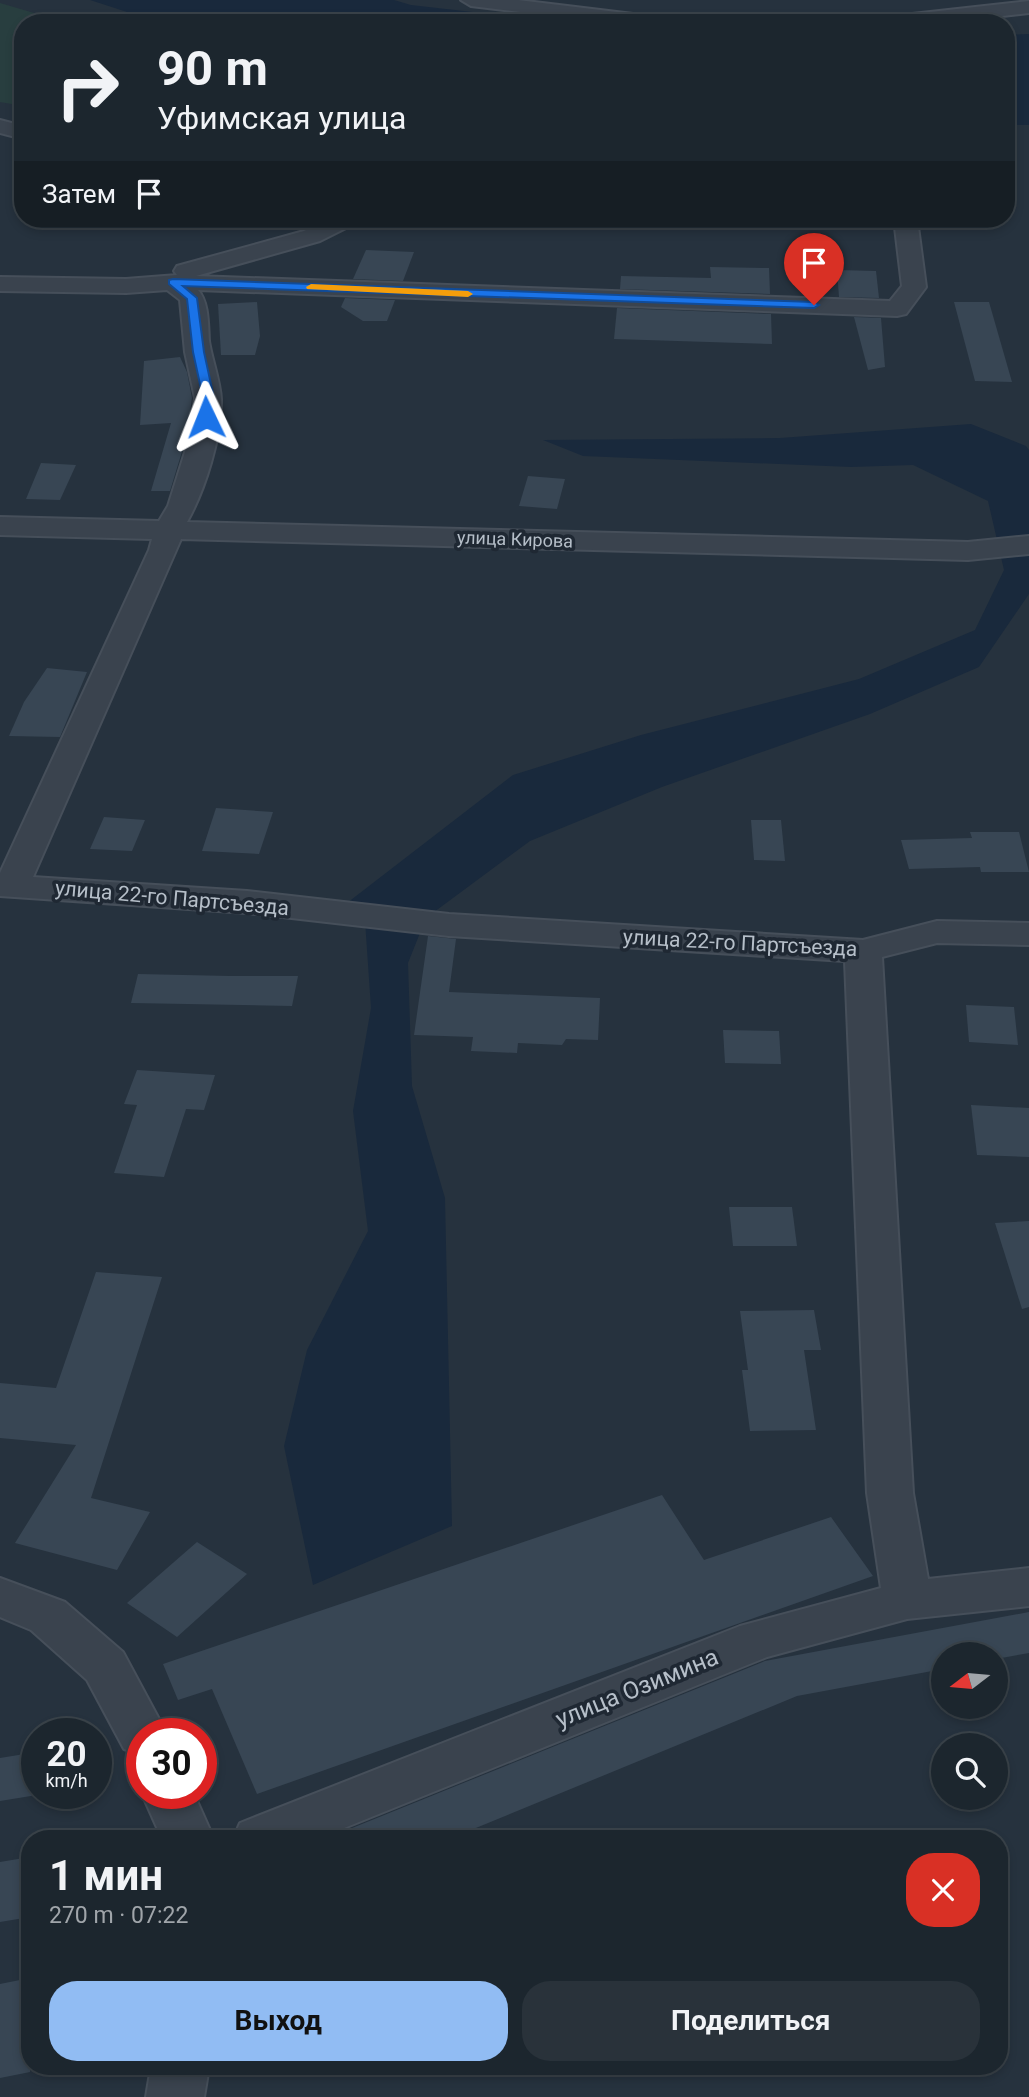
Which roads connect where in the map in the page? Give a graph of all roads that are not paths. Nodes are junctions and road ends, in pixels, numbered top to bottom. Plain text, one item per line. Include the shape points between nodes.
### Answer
1 (471, 0) edge
2 (1029, 7) edge
3 (585, 14) edge
4 (966, 14) edge
5 (328, 228) edge
6 (908, 228) edge
7 (173, 282) junction
8 (0, 284) edge
9 (126, 286) junction
10 (0, 526) edge
11 (169, 529) junction
12 (1029, 545) edge
13 (6, 885) edge
14 (1029, 934) edge
15 (863, 951) junction
16 (1029, 1587) edge
17 (0, 1597) edge
18 (906, 1600) junction
19 (133, 1718) edge
20 (175, 1809) edge
21 (184, 1830) edge
22 (282, 1830) edge
23 (179, 2075) edge
24 (175, 2097) edge

1 - 3 street
2 - 4 street
5 - 9 street
6 - 7 street via 914,287 897,309
7 - 9 street
7 - 11 street via 192,298 208,398 204,436 182,506
8 - 9 street
10 - 11 street, улица Кирова
11 - 12 street, улица Кирова via 968,551
11 - 13 street via 164,550
13 - 15 street, улица 22-го Партсъезда via 247,902 449,925
14 - 15 street, улица 22-го Партсъезда via 937,932
15 - 18 street via 890,1493
16 - 18 street, улица Озимина
17 - 19 street via 48,1616 105,1666
18 - 22 street, улица Озимина via 757,1640
20 - 21 street
23 - 24 street

